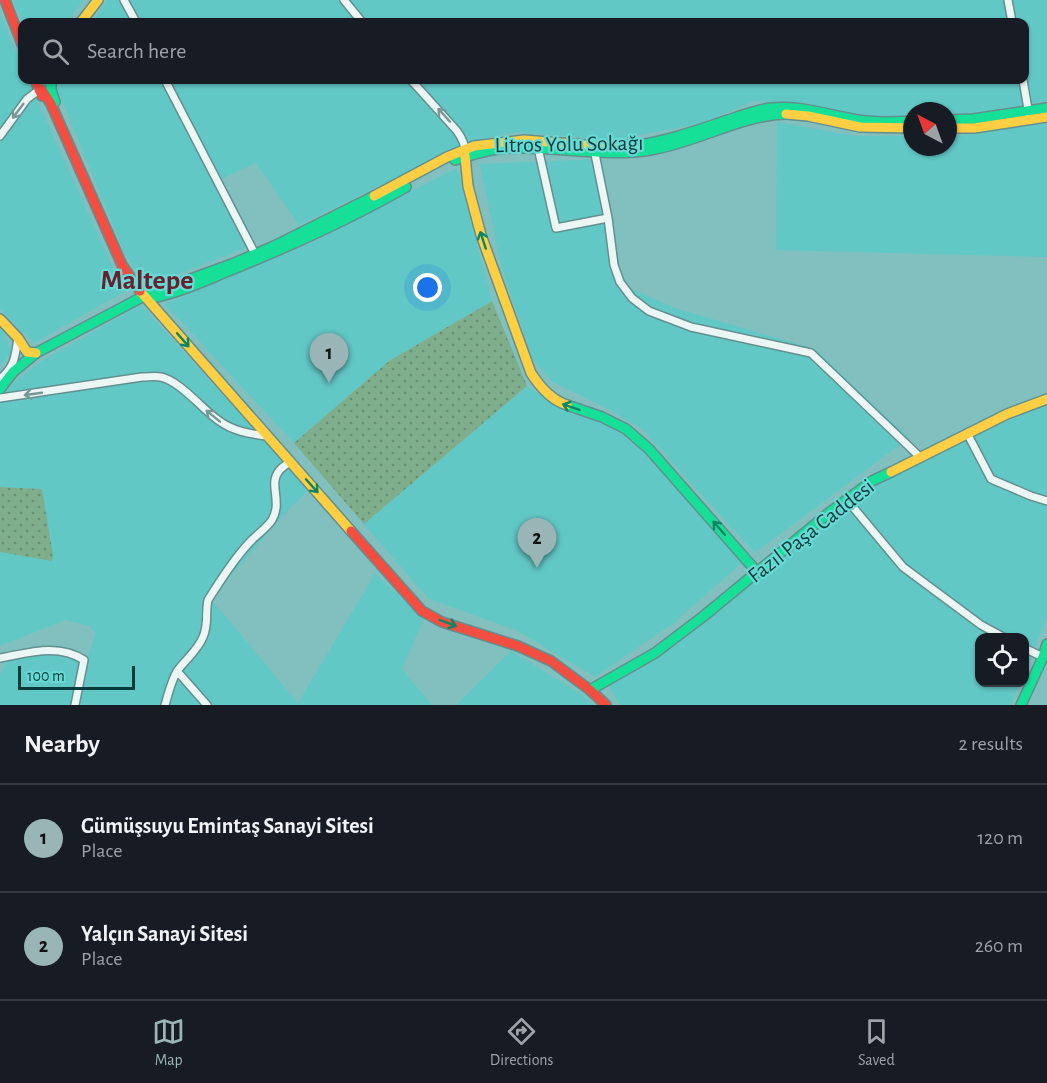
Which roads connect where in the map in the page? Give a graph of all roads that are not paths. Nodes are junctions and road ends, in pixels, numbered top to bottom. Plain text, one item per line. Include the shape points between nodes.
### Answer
1 (98, 0) edge
2 (124, 0) edge
3 (344, 0) edge
4 (1008, 0) edge
5 (2, 1) edge
6 (84, 18) edge
7 (134, 18) edge
8 (359, 18) edge
9 (1011, 18) edge
10 (18, 35) edge
11 (37, 84) edge
12 (51, 84) edge
13 (167, 84) edge
14 (415, 84) edge
15 (1024, 84) edge
16 (39, 90) junction
17 (1047, 108) edge
18 (770, 111) junction
19 (1029, 115) junction
20 (1047, 117) edge
21 (957, 120) edge
22 (903, 121) edge
23 (903, 128) edge
24 (957, 128) edge
25 (0, 136) edge
26 (538, 148) junction
27 (465, 153) junction
28 (595, 153) junction
29 (78, 167) junction
30 (608, 218) junction
31 (257, 257) junction
32 (144, 296) junction
33 (0, 319) edge
34 (18, 338) junction
35 (36, 353) junction
36 (0, 379) edge
37 (0, 389) edge
38 (0, 398) edge
39 (1047, 399) edge
40 (967, 433) junction
41 (267, 436) junction
42 (920, 457) junction
43 (290, 462) junction
44 (847, 500) junction
45 (1047, 501) edge
46 (757, 572) junction
47 (996, 633) edge
48 (1047, 644) edge
49 (1029, 650) edge
50 (1043, 657) junction
51 (0, 658) edge
52 (177, 671) junction
53 (590, 690) junction
54 (75, 705) edge
55 (165, 705) edge
56 (207, 705) edge
57 (606, 705) edge
58 (1022, 705) edge

1 - 6 main road
2 - 7 street
3 - 8 street
4 - 9 street
5 - 10 main road
11 - 16 main road
12 - 29 main road
13 - 31 street
27 -> 14 street via 462,137
15 - 19 street
16 -> 25 street via 27,99
16 - 29 main road via 45,92
17 - 19 main road
18 - 22 main road, Litros Yolu Sokağı via 785,107 855,120
18 - 23 main road, Litros Yolu Sokağı via 802,114 854,127
18 - 27 main road, Litros Yolu Sokağı via 755,111 674,138 643,144 598,146 524,140 474,146
18 - 28 main road, Litros Yolu Sokağı via 671,146
19 - 20 main road
19 - 21 main road
19 - 24 main road via 974,128
26 - 27 main road, Litros Yolu Sokağı
26 - 28 main road, Litros Yolu Sokağı
26 - 30 street via 556,228
27 - 31 main road, Litros Yolu Sokağı via 378,202
46 -> 27 main road via 649,449 626,429 560,403 531,373 481,235
28 - 30 street
29 - 32 main road via 122,265
30 - 42 street via 614,265 632,298 649,311 691,327 812,353
31 - 32 main road, Litros Yolu Sokağı via 171,294
32 - 35 main road, Litros Yolu Sokağı
32 -> 41 main road
33 - 34 main road
34 - 35 main road via 27,351
34 - 36 street via 12,366
35 - 37 main road, Litros Yolu Sokağı
41 -> 38 street via 228,426 175,383 161,377
39 - 40 main road, Fazıl Paşa Caddesi
40 - 42 main road, Fazıl Paşa Caddesi
40 - 45 street via 991,479
41 - 43 main road
42 - 44 main road, Fazıl Paşa Caddesi
43 - 52 street via 279,471 275,481 277,502 272,520 216,587 208,600 203,638
43 -> 53 main road via 422,611 442,622 518,646 551,661
44 - 46 main road, Fazıl Paşa Caddesi
44 - 47 street via 903,567
46 - 53 main road, Fazıl Paşa Caddesi via 655,653
48 - 50 main road
49 - 50 street
50 - 58 main road
51 - 54 street via 56,650 78,656 84,660
52 - 55 street
52 - 56 street
53 - 57 main road

